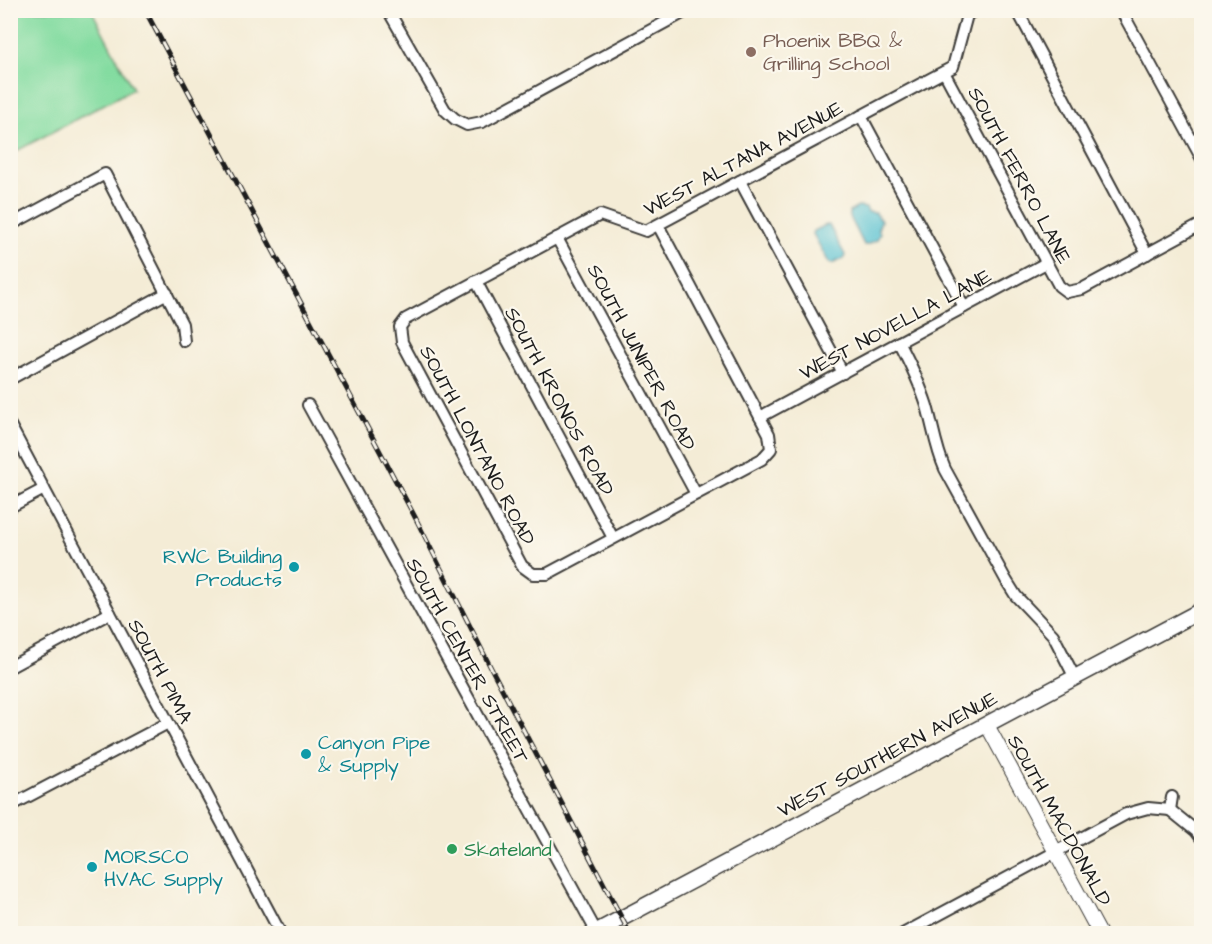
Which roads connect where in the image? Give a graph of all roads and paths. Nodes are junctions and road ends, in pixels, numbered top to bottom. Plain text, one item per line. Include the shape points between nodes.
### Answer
1 (388, 10) edge
2 (688, 10) edge
3 (976, 10) edge
4 (1017, 10) edge
5 (1121, 10) edge
6 (944, 72) junction
7 (861, 116) junction
8 (1202, 159) edge
9 (740, 181) junction
10 (1202, 224) edge
11 (10, 225) edge
12 (658, 225) junction
13 (557, 238) junction
14 (1147, 254) junction
15 (1047, 263) junction
16 (476, 281) junction
17 (167, 293) junction
18 (964, 308) junction
19 (400, 327) joint
20 (184, 341) dead end
21 (899, 342) junction
22 (843, 373) junction
23 (10, 379) edge
24 (308, 405) dead end
25 (760, 417) junction
26 (10, 425) edge
27 (44, 489) junction
28 (696, 494) junction
29 (10, 507) edge
30 (613, 538) junction
31 (1202, 610) edge
32 (110, 613) junction
33 (10, 667) edge
34 (1075, 678) junction
35 (168, 723) junction
36 (987, 725) junction
37 (1172, 797) dead end
38 (10, 806) edge
39 (1170, 810) junction
40 (1202, 839) edge
41 (1056, 852) junction
42 (594, 932) edge
43 (281, 933) edge
44 (903, 933) edge
45 (1100, 933) edge

1 - 2 street via 445,111 467,124 482,122
3 - 6 street via 967,15 953,67
4 - 14 street
5 - 8 street
6 - 7 street, WEST ALTANA AVENUE
6 - 15 street, SOUTH FERRO LANE
7 - 9 street, WEST ALTANA AVENUE
7 - 18 street
9 - 12 street, WEST ALTANA AVENUE
9 - 22 street
10 - 14 street
11 - 17 street via 105,174
12 - 13 street, WEST ALTANA AVENUE via 646,231 600,215
12 - 25 street
13 - 16 street, WEST ALTANA AVENUE
13 - 28 street, SOUTH JUNIPER ROAD
14 - 15 street, SOUTH FERRO LANE via 1082,289 1067,292 1059,286
15 - 18 street, WEST NOVELLA LANE
16 - 19 street, WEST ALTANA AVENUE via 406,319
16 - 30 street, SOUTH KRONOS ROAD
17 - 20 street via 182,324
17 - 23 street
18 - 21 street, WEST NOVELLA LANE
19 - 30 street, SOUTH LONTANO ROAD via 402,342 522,566 533,574 547,574
21 - 22 street, WEST NOVELLA LANE
21 - 34 street via 921,388 945,469 1006,580 1053,635
22 - 25 street, WEST NOVELLA LANE
24 - 42 street, SOUTH CENTER STREET
25 - 28 street via 771,449 762,459
26 - 27 street, SOUTH PIMA
27 - 29 street
27 - 32 street, SOUTH PIMA
28 - 30 street
31 - 34 main road, WEST SOUTHERN AVENUE
32 - 33 street
32 - 35 street, SOUTH PIMA
34 - 36 main road, WEST SOUTHERN AVENUE
35 - 38 street
35 - 43 street, SOUTH PIMA
36 - 41 street, SOUTH MACDONALD
36 - 42 main road, WEST SOUTHERN AVENUE
37 - 39 street
39 - 40 street
39 - 41 street via 1148,808 1126,814
41 - 44 street
41 - 45 street, SOUTH MACDONALD

